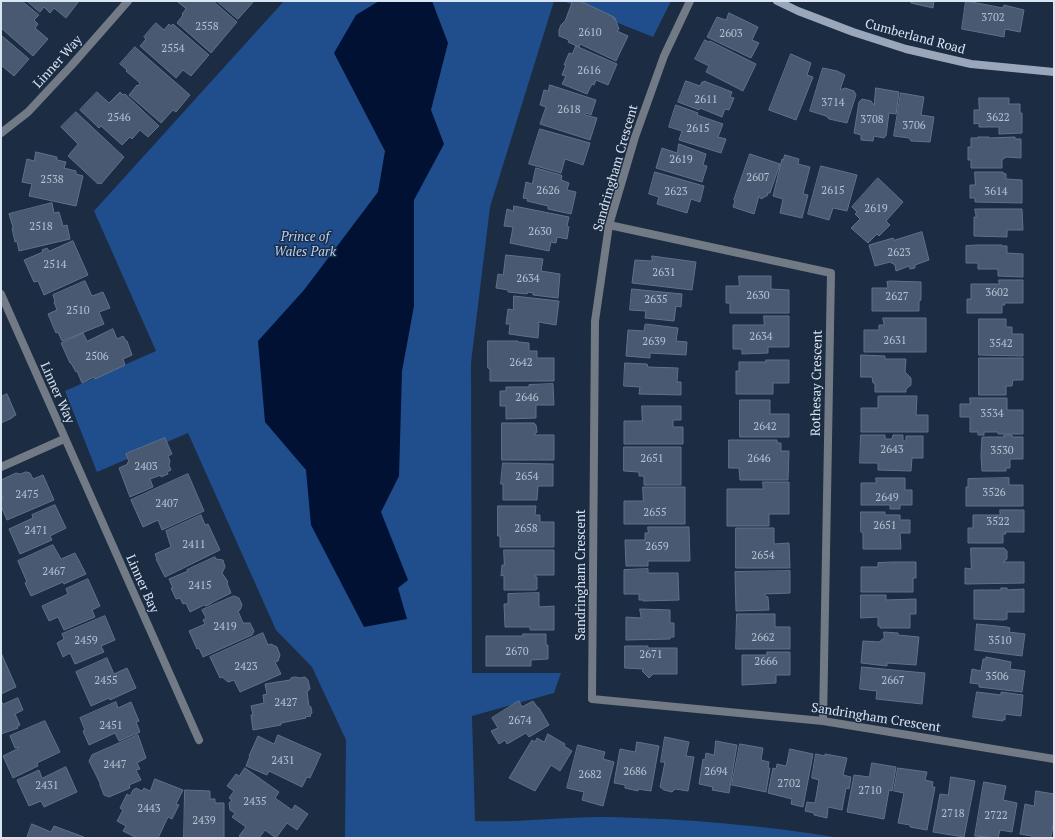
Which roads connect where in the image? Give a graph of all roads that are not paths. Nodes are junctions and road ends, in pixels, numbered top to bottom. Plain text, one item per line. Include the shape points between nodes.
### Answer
1 (128, 1) edge
2 (690, 1) edge
3 (777, 1) edge
4 (1054, 72) edge
5 (1, 133) edge
6 (609, 225) junction
7 (1, 294) edge
8 (64, 438) junction
9 (1, 467) edge
10 (823, 721) junction
11 (199, 740) dead end
12 (1054, 759) edge

1 - 5 street, Linner Way via 28,112
2 - 6 street, Sandringham Crescent via 664,56 635,137
3 - 4 street, Cumberland Road via 853,32 906,49 971,64
6 - 10 street, Rothesay Crescent via 831,272
6 - 10 street, Sandringham Crescent via 595,321 592,699
7 - 8 street, Linner Way
8 - 9 street, Linner Way
8 - 11 street, Linner Bay
10 - 12 street, Sandringham Crescent

